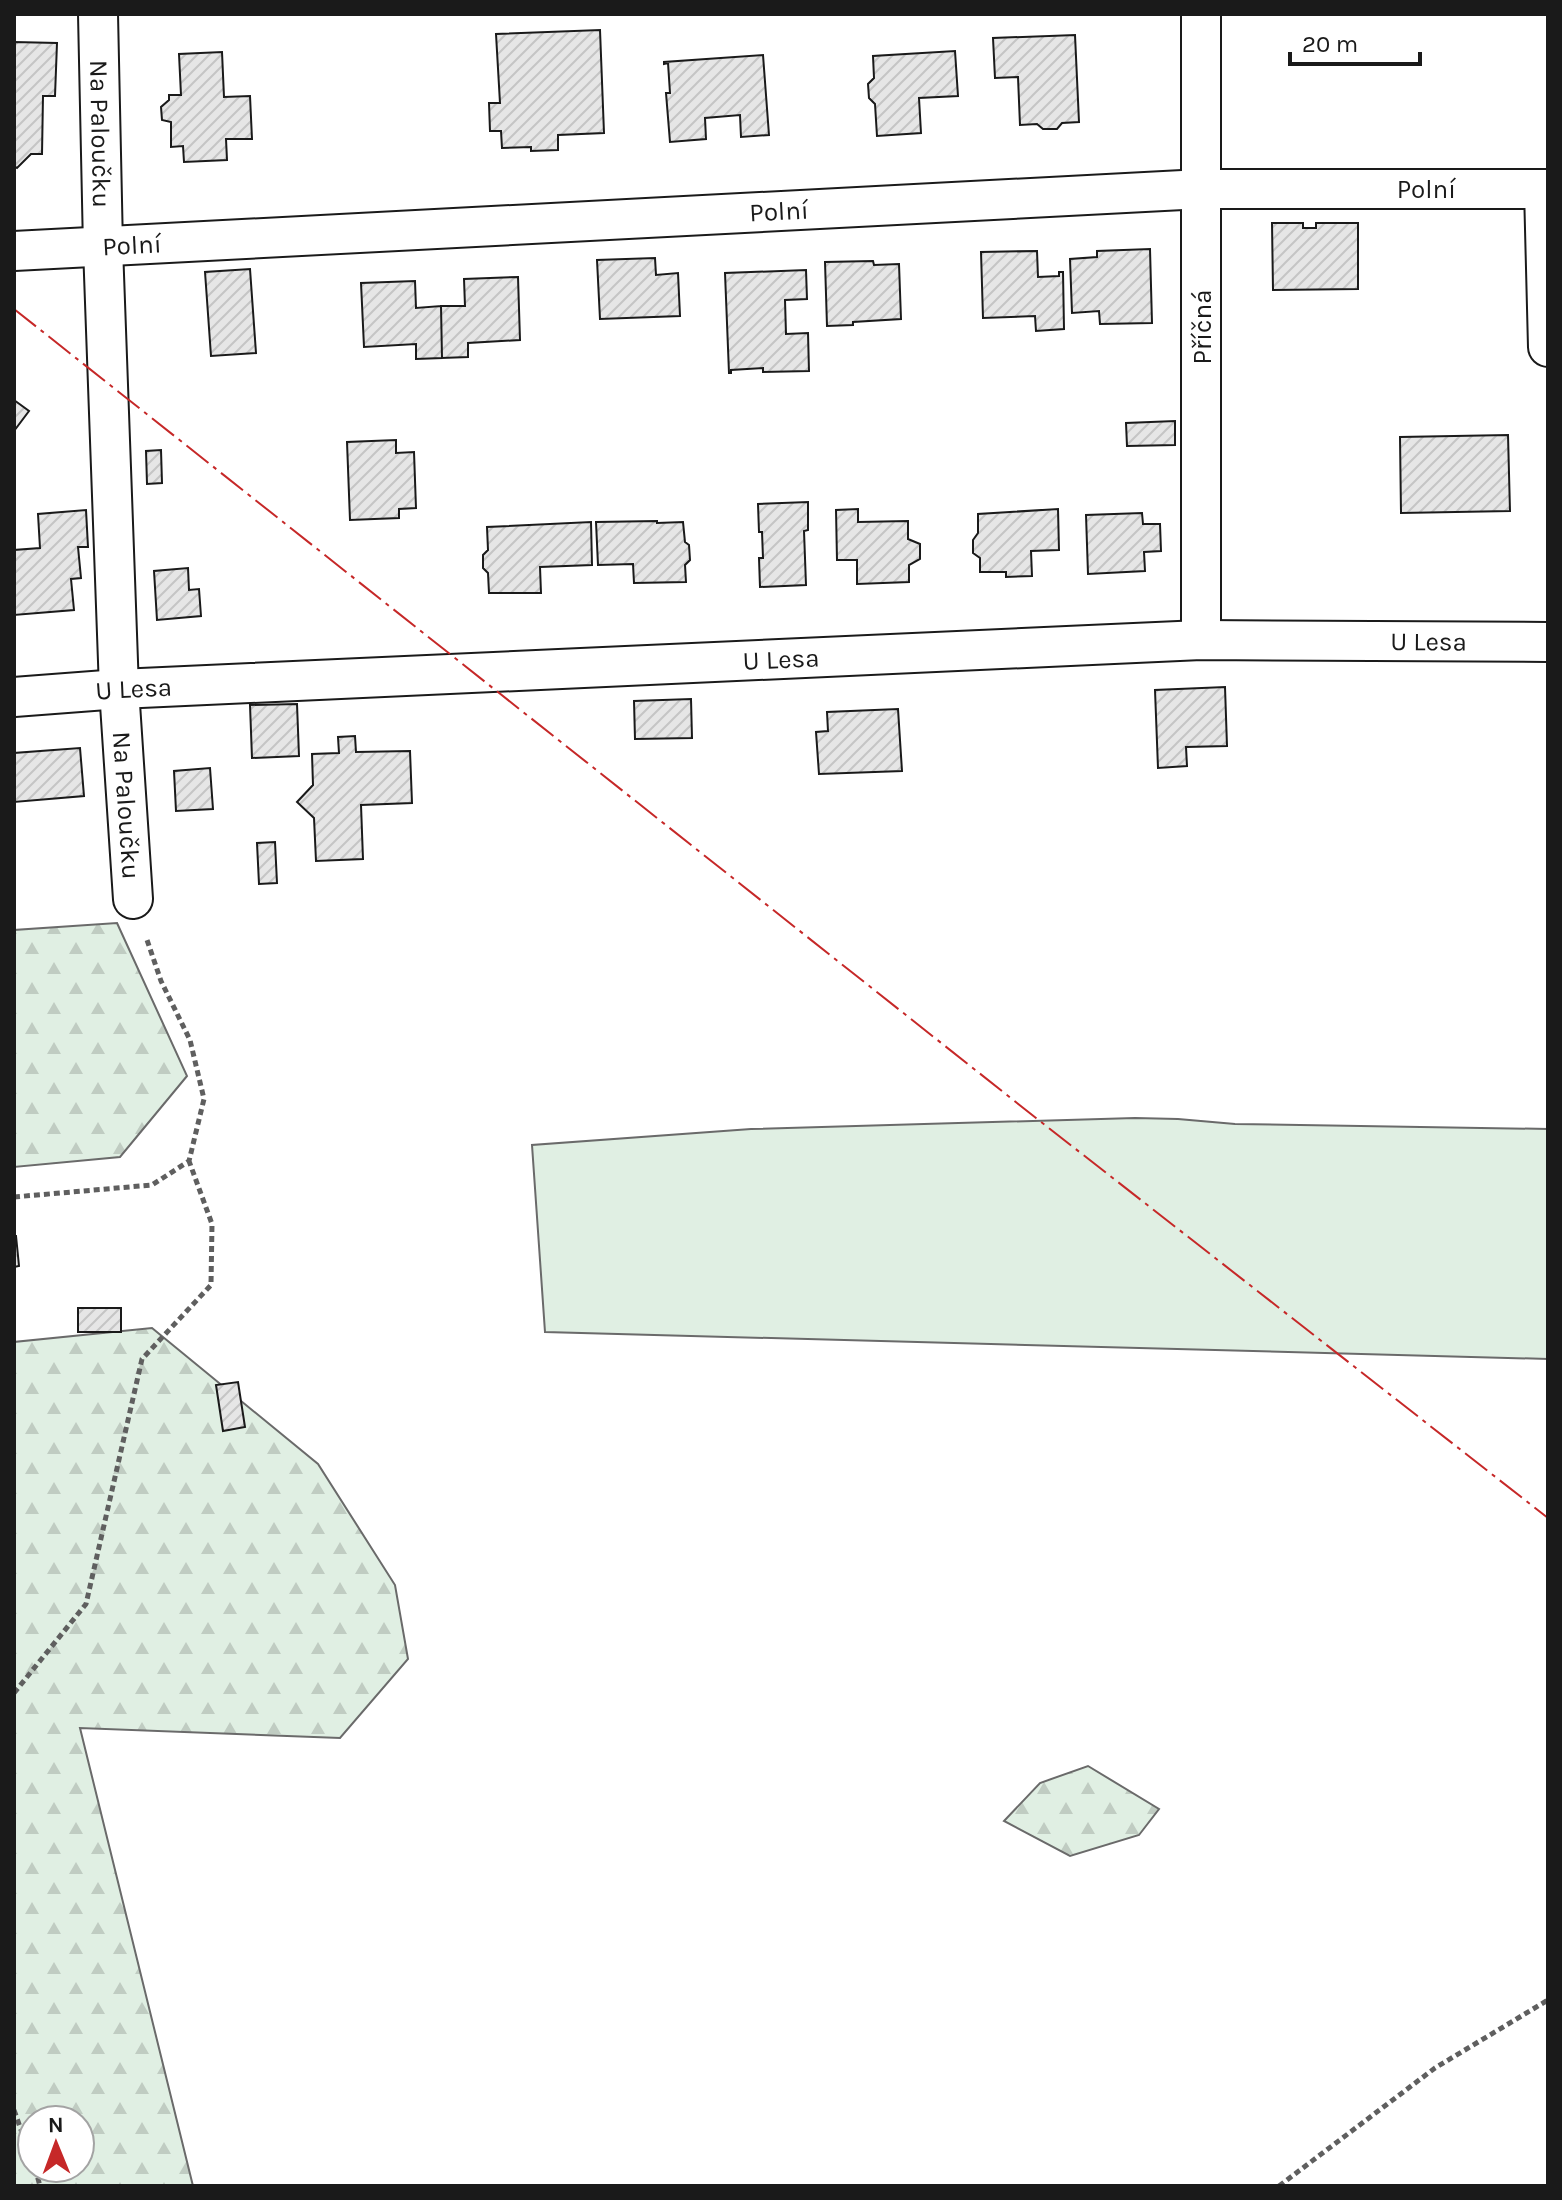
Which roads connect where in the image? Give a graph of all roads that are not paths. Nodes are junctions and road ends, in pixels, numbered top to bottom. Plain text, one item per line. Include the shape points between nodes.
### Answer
1 (98, 14) edge
2 (1201, 14) edge
3 (1202, 189) junction
4 (1546, 189) edge
5 (103, 247) junction
6 (14, 251) edge
7 (1548, 347) edge
8 (1201, 640) junction
9 (1548, 642) edge
10 (119, 689) junction
11 (14, 697) edge
12 (133, 899) road end

1 - 5 street, Na Paloučku
2 - 3 street, Příčná
3 - 4 street, Polní
3 - 5 street, Polní
3 - 8 street, Příčná
4 - 7 street
5 - 6 street, Polní
5 - 10 street, Na Paloučku
8 - 9 street, U Lesa
8 - 10 street, U Lesa
10 - 11 street, U Lesa
10 - 12 street, Na Paloučku

